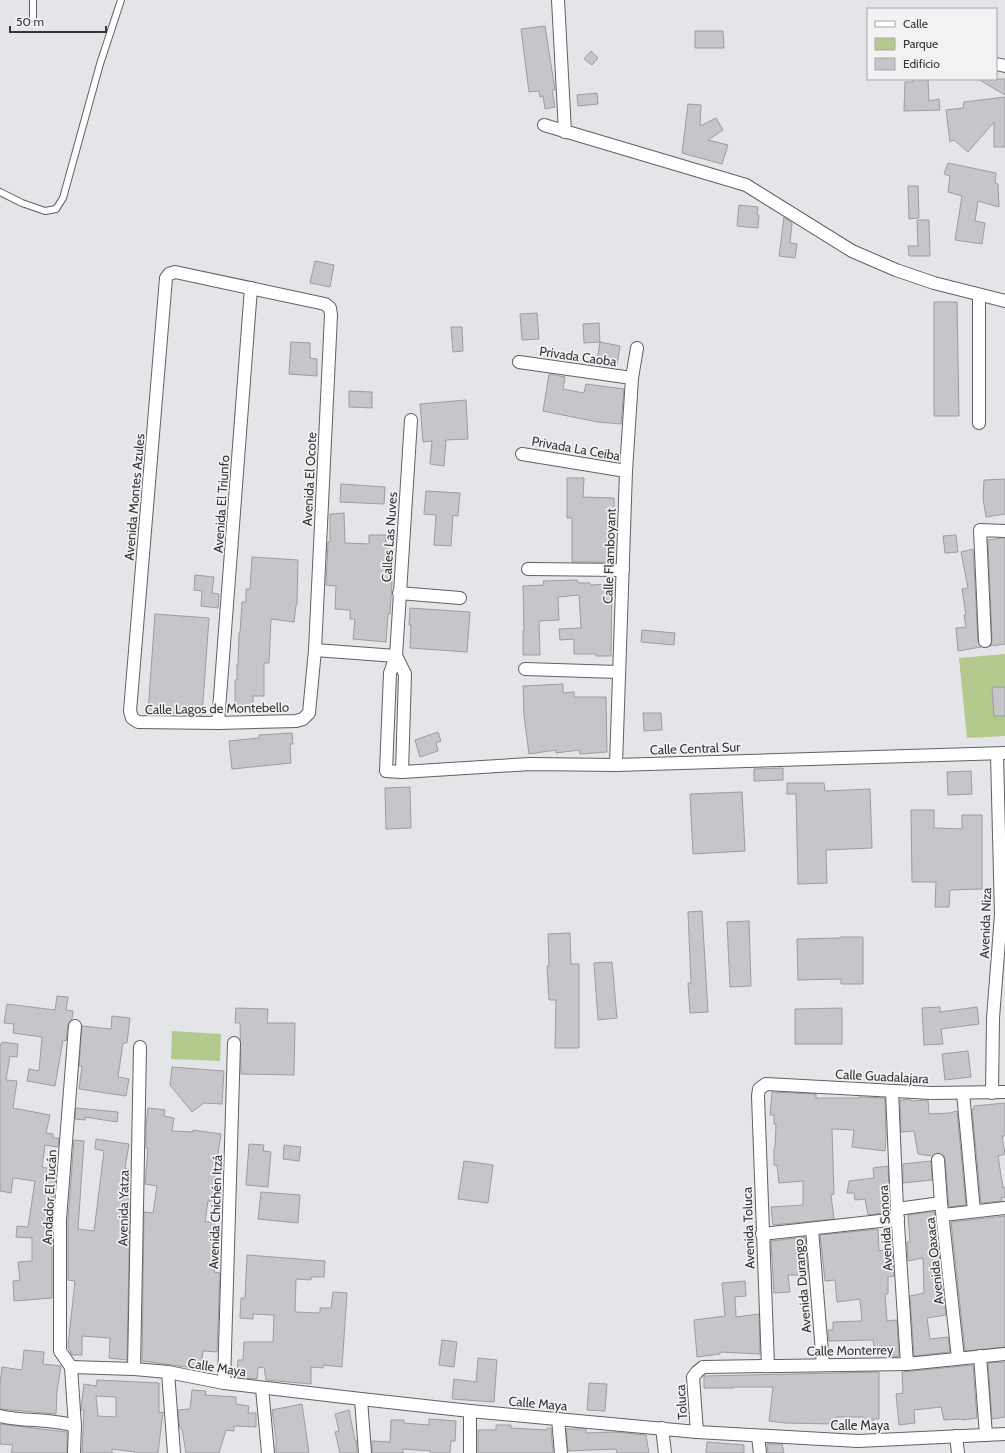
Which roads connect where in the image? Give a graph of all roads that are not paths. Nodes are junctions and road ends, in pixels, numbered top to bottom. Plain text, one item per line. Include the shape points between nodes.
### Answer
1 (33, 0) edge
2 (121, 0) edge
3 (558, 0) edge
4 (33, 18) dead end
5 (544, 125) dead end
6 (565, 132) junction
7 (0, 192) edge
8 (251, 288) junction
9 (979, 295) junction
10 (1005, 301) edge
11 (636, 348) dead end
12 (519, 362) dead end
13 (632, 378) junction
14 (411, 420) dead end
15 (979, 423) dead end
16 (522, 454) dead end
17 (626, 471) junction
18 (1005, 531) edge
19 (528, 569) dead end
20 (623, 570) junction
21 (399, 594) junction
22 (460, 598) dead end
23 (985, 641) dead end
24 (315, 650) junction
25 (396, 656) junction
26 (525, 669) dead end
27 (618, 672) junction
28 (132, 718) joint
29 (303, 719) joint
30 (218, 723) junction
31 (1001, 753) edge
32 (616, 765) junction
33 (386, 771) joint
34 (402, 772) junction
35 (1002, 828) edge
36 (1000, 979) edge
37 (75, 1026) dead end
38 (234, 1043) dead end
39 (140, 1048) dead end
40 (759, 1088) joint
41 (892, 1091) junction
42 (1005, 1092) edge
43 (963, 1093) junction
44 (992, 1093) junction
45 (938, 1160) dead end
46 (1005, 1208) edge
47 (942, 1209) junction
48 (974, 1211) junction
49 (898, 1214) junction
50 (812, 1229) junction
51 (762, 1234) junction
52 (1005, 1354) edge
53 (980, 1356) junction
54 (958, 1358) junction
55 (908, 1364) junction
56 (823, 1365) junction
57 (768, 1366) junction
58 (71, 1367) junction
59 (134, 1369) junction
60 (168, 1372) junction
61 (697, 1372) joint
62 (224, 1383) junction
63 (262, 1388) junction
64 (361, 1399) junction
65 (470, 1411) junction
66 (0, 1416) edge
67 (558, 1419) junction
68 (74, 1426) junction
69 (662, 1428) junction
70 (697, 1432) junction
71 (1005, 1434) edge
72 (986, 1435) junction
73 (758, 1436) junction
74 (956, 1436) junction
75 (859, 1447) edge
76 (74, 1453) edge
77 (174, 1453) edge
78 (268, 1453) edge
79 (365, 1453) edge
80 (470, 1453) edge
81 (561, 1453) edge
82 (665, 1453) edge
83 (760, 1453) edge
84 (958, 1453) edge

1 - 4 lane
2 - 7 lane via 100,64 63,198 56,209 45,211
3 - 6 street
5 - 6 street
6 - 9 street via 746,185 852,251 896,270
8 - 24 street, Avenida El Ocote via 325,304 330,308
8 - 28 street, Avenida Montes Azules via 175,272 166,278 130,711
8 - 30 street, Avenida El Triunfo
9 - 10 street
9 - 15 street
11 - 13 street, Calle Flamboyant
12 - 13 street, Privada Caoba
13 - 17 street, Calle Flamboyant
14 - 21 street, Calles Las Nuves
16 - 17 street, Privada La Ceiba
17 - 20 street, Calle Flamboyant
18 - 23 street via 980,530
19 - 20 street
20 - 27 street, Calle Flamboyant
21 - 22 street
21 - 25 street, Calles Las Nuves
24 - 25 street
24 - 29 street, Avenida El Ocote via 309,713
25 - 33 street, Calles Las Nuves via 390,673
25 - 34 street, Calles Las Nuves via 405,674
26 - 27 street
27 - 32 street, Calle Flamboyant
28 - 30 street, Calle Lagos de Montebello via 138,722
29 - 30 street, Calle Lagos de Montebello
31 - 32 street, Calle Central Sur
31 - 35 street, Avenida Niza
32 - 34 street, Calle Central Sur via 530,764
33 - 34 street, Calle Central Sur
35 - 36 street, Avenida Niza
36 - 44 street, Avenida Niza via 992,1018
37 - 58 street, Andador El Tucán via 60,1219 60,1351
38 - 62 street, Avenida Chichén Itzá
39 - 59 street, Avenida Yatza
40 - 41 street, Calle Guadalajara via 766,1084
40 - 51 street, Avenida Toluca
41 - 43 street, Calle Guadalajara
41 - 49 street, Avenida Sonora
42 - 44 street, Calle Guadalajara
43 - 44 street, Calle Guadalajara
43 - 48 street
45 - 47 street, Avenida Oaxaca
46 - 48 street
47 - 48 street
47 - 49 street
47 - 54 street, Avenida Oaxaca
49 - 50 street
49 - 55 street, Avenida Sonora
50 - 51 street
50 - 56 street, Avenida Durango
51 - 57 street, Avenida Toluca
52 - 53 street, Calle Monterrey
53 - 54 street, Calle Monterrey
53 - 72 street
54 - 55 street, Calle Monterrey
55 - 56 street, Calle Monterrey
56 - 57 street, Calle Monterrey
57 - 61 street, Calle Monterrey via 703,1367
58 - 59 street, Calle Maya
58 - 68 street
59 - 60 street, Calle Maya
60 - 62 street, Calle Maya
60 - 77 street
61 - 70 street, Toluca via 693,1377
62 - 63 street, Calle Maya
63 - 64 street, Calle Maya
63 - 78 street
64 - 65 street, Calle Maya
64 - 79 street
65 - 67 street, Calle Maya
65 - 80 street
66 - 68 street via 62,1422
67 - 69 street, Calle Maya
67 - 81 street
68 - 76 street
69 - 70 street, Calle Maya
69 - 82 street
70 - 73 street, Calle Maya
71 - 72 street, Calle Maya
72 - 74 street, Calle Maya
73 - 75 street, Calle Maya
73 - 83 street
74 - 75 street, Calle Maya
74 - 84 street

